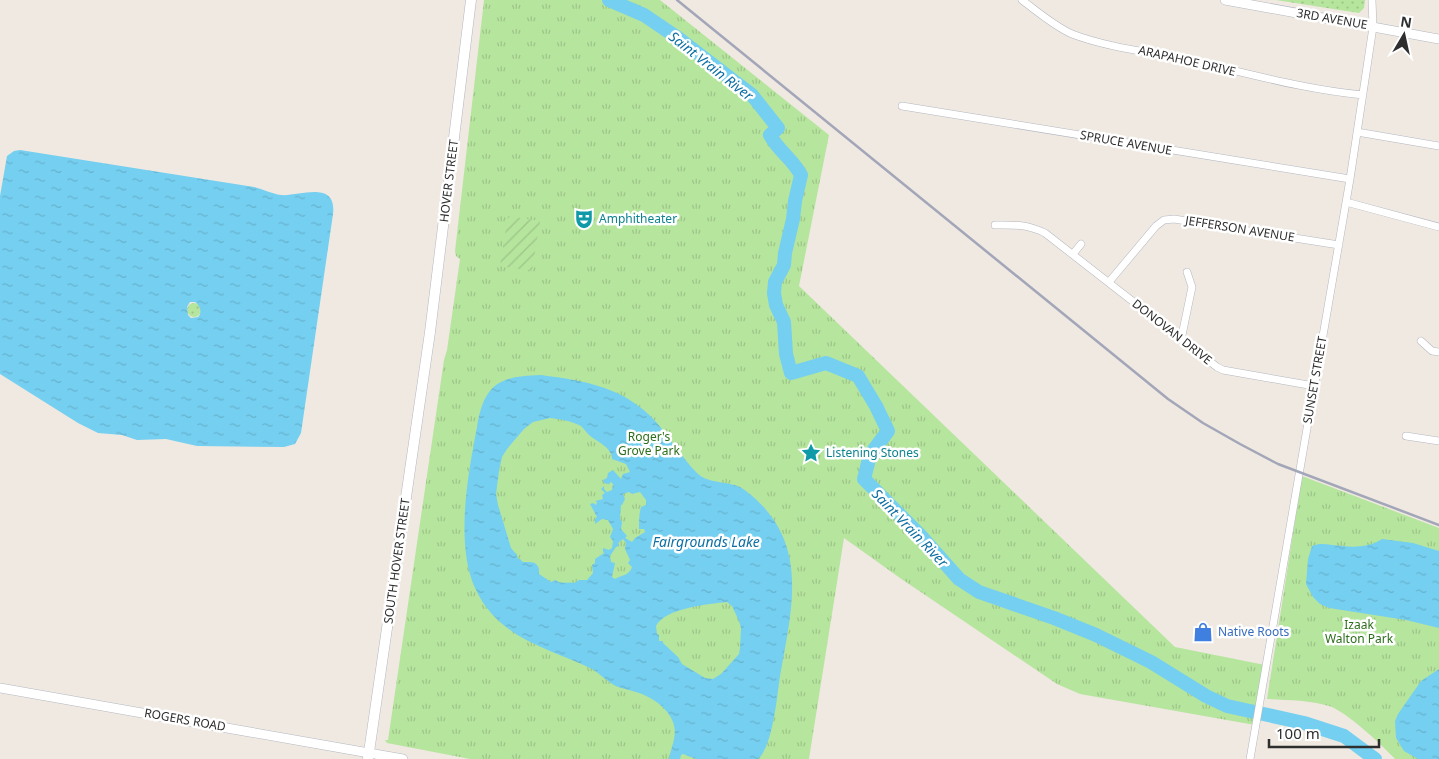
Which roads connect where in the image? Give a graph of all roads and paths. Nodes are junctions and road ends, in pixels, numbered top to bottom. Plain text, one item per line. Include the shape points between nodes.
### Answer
1 (471, 0) edge
2 (1022, 0) edge
3 (1225, 0) edge
4 (1372, 0) edge
5 (1373, 27) junction
6 (1439, 38) edge
7 (1363, 94) junction
8 (902, 106) dead end
9 (1357, 132) junction
10 (1439, 146) edge
11 (1350, 179) junction
12 (1346, 202) junction
13 (995, 225) dead end
14 (1439, 228) edge
15 (1081, 244) dead end
16 (1339, 245) junction
17 (1073, 254) junction
18 (1187, 272) dead end
19 (1109, 282) junction
20 (1181, 340) junction
21 (1421, 341) dead end
22 (1439, 352) edge
23 (426, 362) joint
24 (1314, 386) junction
25 (1406, 436) dead end
26 (1439, 441) edge
27 (0, 688) edge
28 (369, 756) edge
29 (403, 759) edge
30 (1250, 759) edge

1 - 23 main road, HOVER STREET
2 - 7 street, ARAPAHOE DRIVE via 1058,27 1104,43 1268,79
3 - 5 street, 3RD AVENUE
4 - 5 street, SUNSET STREET
5 - 6 street, 3RD AVENUE
5 - 7 street, SUNSET STREET
7 - 9 street, SUNSET STREET
8 - 11 street, SPRUCE AVENUE
9 - 10 street
9 - 11 street, SUNSET STREET
11 - 12 street, SUNSET STREET
12 - 14 street
12 - 16 street, SUNSET STREET
13 - 17 street, DONOVAN DRIVE via 1016,224 1033,228
15 - 17 street
16 - 19 street, JEFFERSON AVENUE via 1164,220
16 - 24 street, SUNSET STREET
17 - 19 street, DONOVAN DRIVE
18 - 20 street via 1192,286
19 - 20 street, DONOVAN DRIVE
20 - 24 street, DONOVAN DRIVE via 1223,370
21 - 22 street via 1432,351
23 - 28 main road, SOUTH HOVER STREET
24 - 30 street, SUNSET STREET
25 - 26 street
27 - 28 street, ROGERS ROAD
28 - 29 street, ROGERS ROAD

